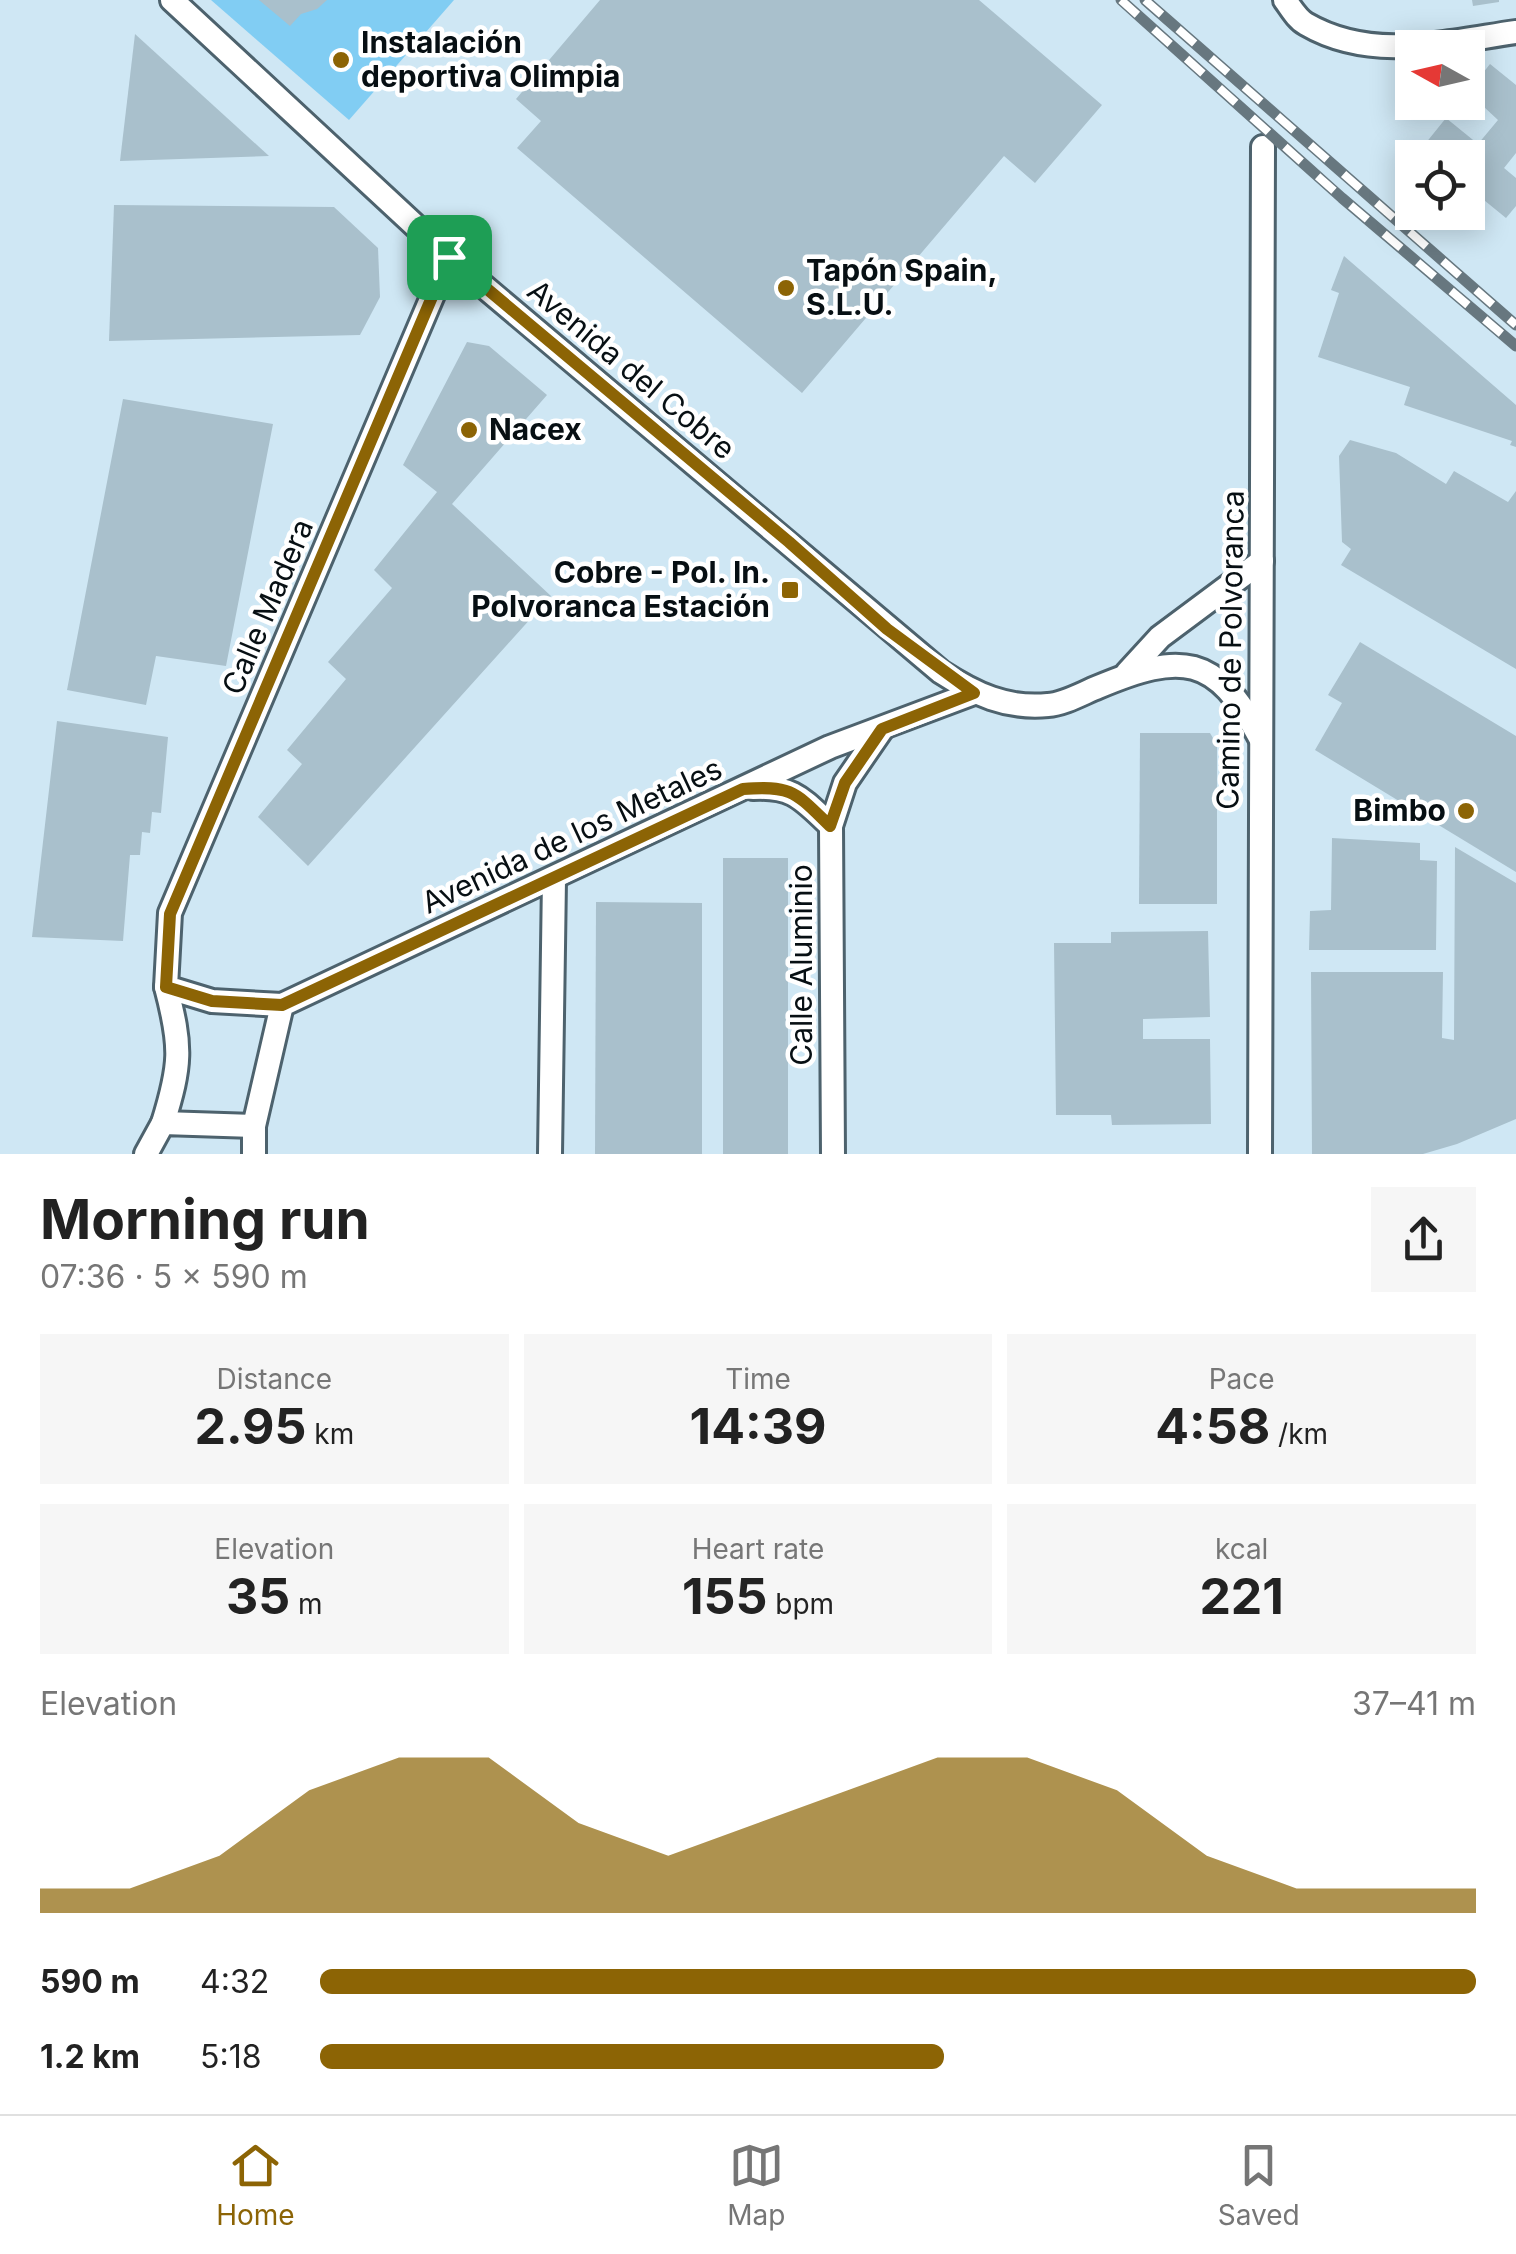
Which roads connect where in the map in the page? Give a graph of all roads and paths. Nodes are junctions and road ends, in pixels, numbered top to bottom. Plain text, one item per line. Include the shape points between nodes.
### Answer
1 (172, 0) edge
2 (1285, 0) edge
3 (1516, 32) edge
4 (1263, 147) dead end
5 (449, 257) junction
6 (1262, 561) junction
7 (1125, 676) junction
8 (974, 693) junction
9 (882, 729) junction
10 (1260, 738) junction
11 (743, 789) junction
12 (830, 826) junction
13 (554, 878) junction
14 (166, 987) junction
15 (282, 1005) junction
16 (163, 1123) junction
17 (254, 1126) junction
18 (146, 1154) edge
19 (254, 1154) edge
20 (550, 1154) edge
21 (834, 1154) edge
22 (1260, 1154) edge

1 - 5 street, Avenida del Cobre
2 - 3 street via 1303,22 1346,40 1394,49
4 - 6 street, Camino de Polvoranca
5 - 8 street, Avenida del Cobre via 887,629
5 - 14 street, Calle Madera via 170,914
6 - 7 street via 1160,637
6 - 10 street, Camino de Polvoranca
7 - 8 street via 1053,705 1013,706
7 - 10 street via 1176,664 1214,676 1240,700
8 - 9 street, Avenida de los Metales
9 - 11 street, Avenida de los Metales
9 - 12 street, Calle Aluminio via 845,783
10 - 22 street, Camino de Polvoranca
11 - 12 street via 781,786
11 - 13 street, Avenida de los Metales
12 - 21 street, Calle Aluminio
13 - 15 street, Avenida de los Metales
13 - 20 street
14 - 15 street via 212,1001
14 - 16 street, Calle Madera via 179,1046
15 - 17 street
16 - 17 street
16 - 18 street
17 - 19 street

